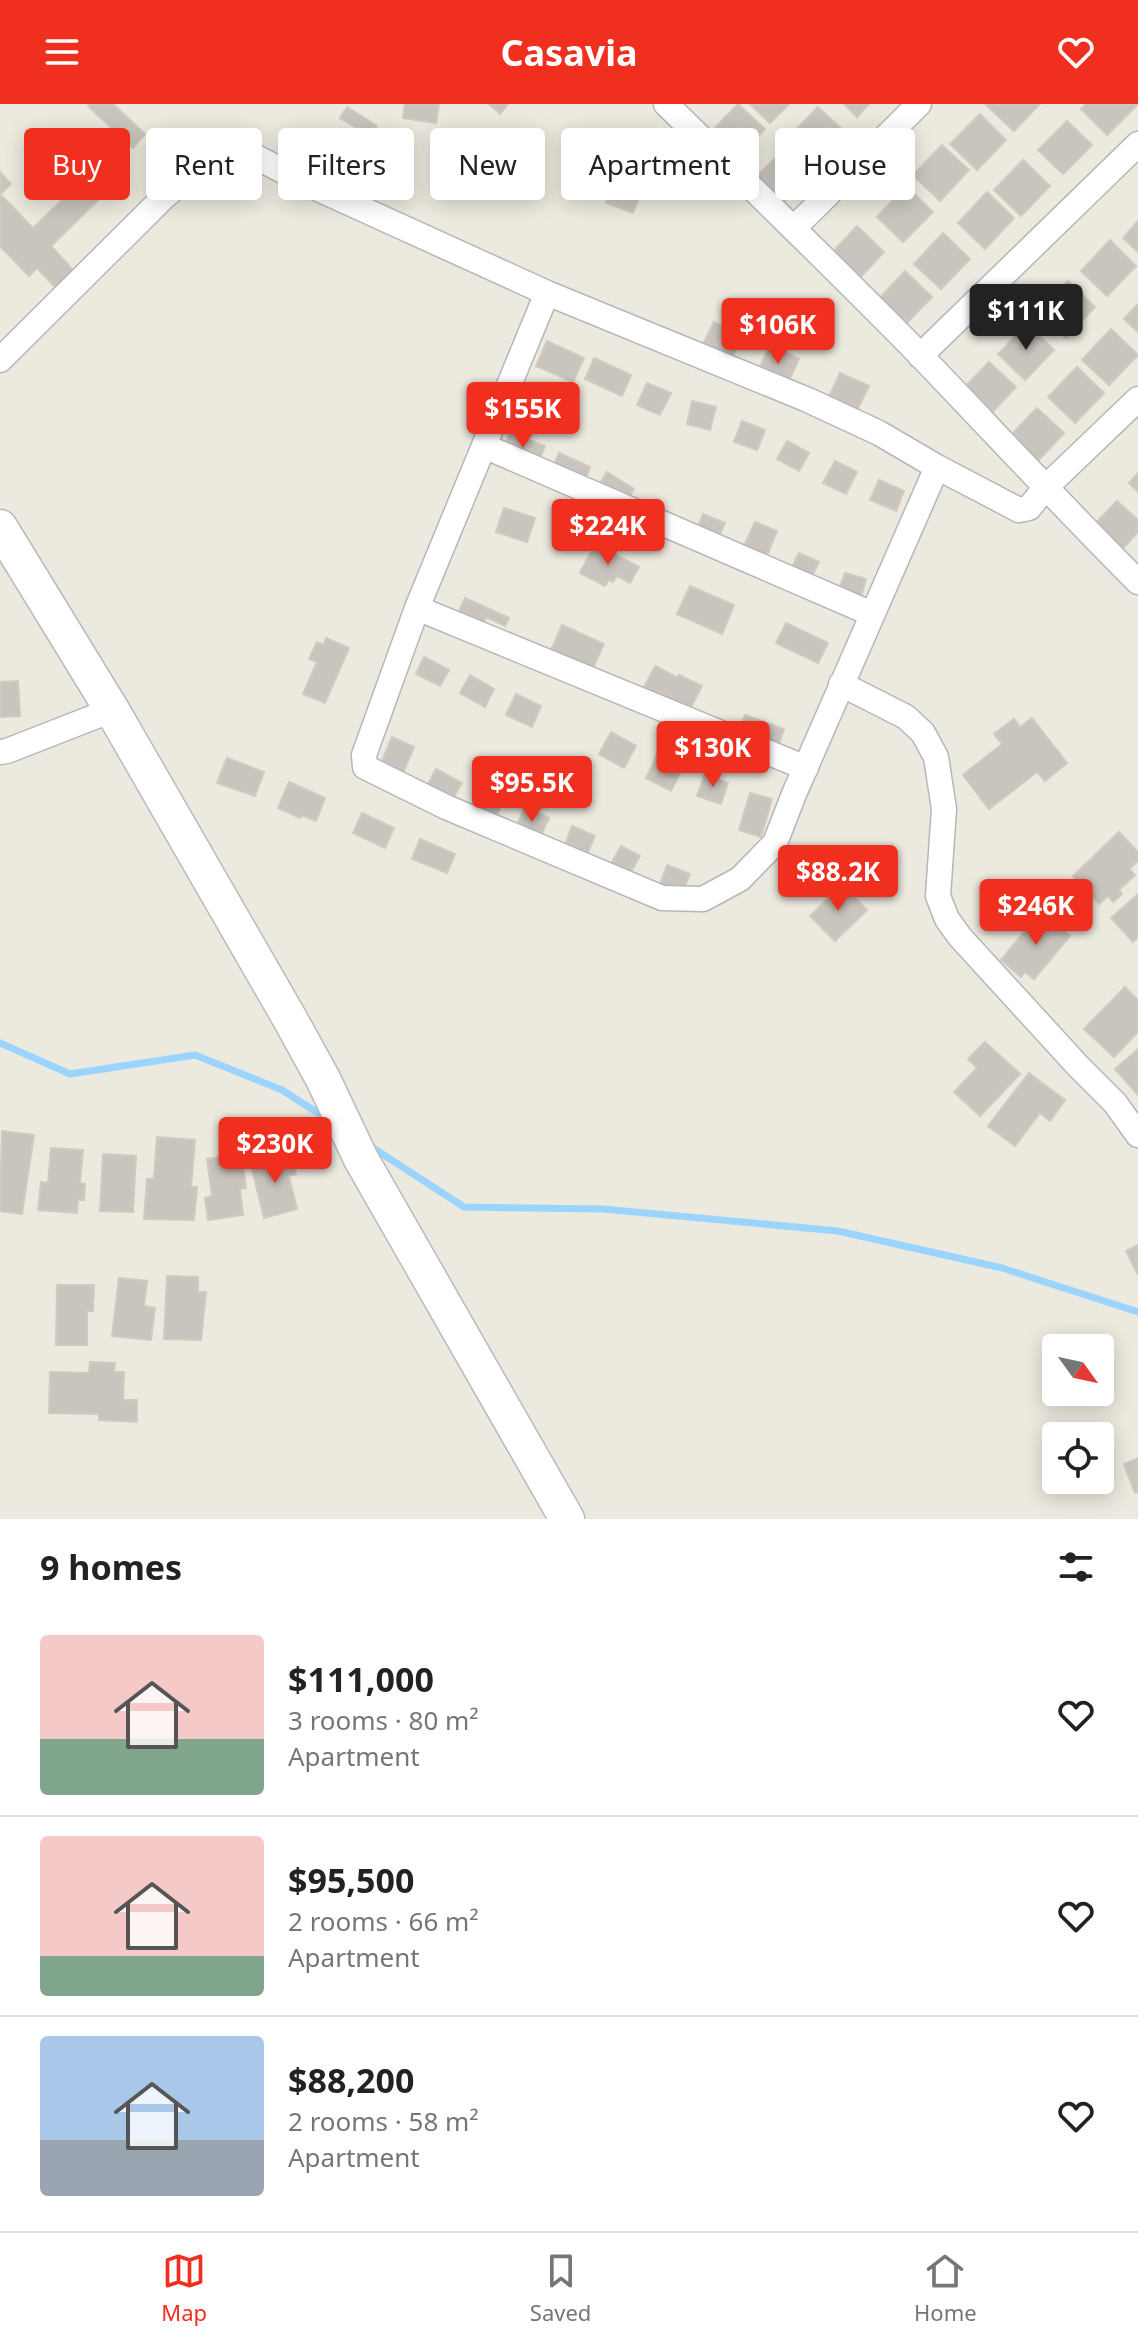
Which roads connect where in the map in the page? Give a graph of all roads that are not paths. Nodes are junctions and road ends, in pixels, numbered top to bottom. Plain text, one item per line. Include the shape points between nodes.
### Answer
1 (666, 104) edge
2 (919, 104) edge
3 (1138, 144) edge
4 (794, 228) junction
5 (547, 293) junction
6 (920, 356) junction
7 (0, 360) edge
8 (1138, 399) edge
9 (484, 446) junction
10 (937, 467) junction
11 (1045, 488) junction
12 (0, 527) edge
13 (9, 557) edge
14 (1138, 582) edge
15 (417, 608) junction
16 (872, 614) junction
17 (841, 684) junction
18 (112, 710) junction
19 (0, 752) edge
20 (806, 768) junction
21 (1138, 1135) edge
22 (567, 1519) edge

1 - 4 street
2 - 4 street
3 - 6 street
4 - 6 street
5 - 7 street via 248,153 230,150 207,159 163,198
5 - 9 street
5 - 10 street via 808,400
6 - 11 street
8 - 11 street
9 - 15 street
9 - 16 street
10 - 11 street via 1019,510 1029,508
10 - 16 street
11 - 14 street
12 - 13 street
13 - 18 street
15 - 20 street
15 - 20 street via 369,738 365,767 662,898 703,899 740,879 775,843
16 - 17 street
17 - 20 street
17 - 21 street via 906,717 923,733 936,757 944,809 938,896 947,919
18 - 19 street
18 - 22 street

